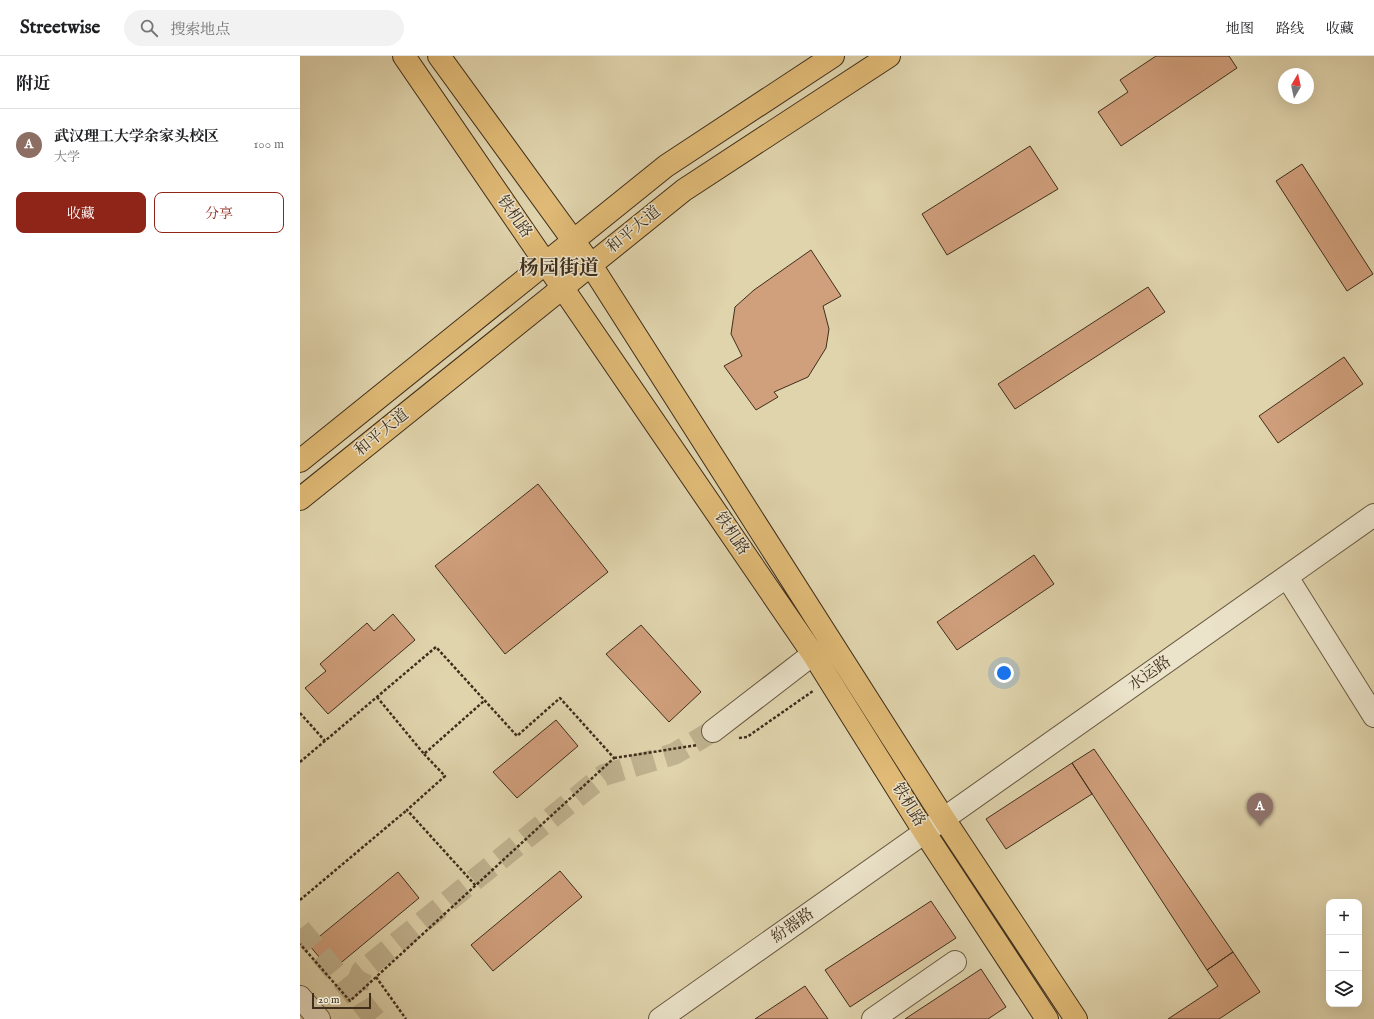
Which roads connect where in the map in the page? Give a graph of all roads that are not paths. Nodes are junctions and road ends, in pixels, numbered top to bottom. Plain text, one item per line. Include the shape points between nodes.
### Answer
1 (404, 56) edge
2 (439, 56) edge
3 (833, 56) edge
4 (888, 56) edge
5 (574, 241) junction
6 (546, 263) junction
7 (591, 265) junction
8 (563, 287) junction
9 (300, 461) edge
10 (300, 499) edge
11 (1374, 515) edge
12 (1287, 577) junction
13 (813, 654) junction
14 (1374, 716) edge
15 (713, 731) tunnel mouth
16 (944, 819) junction
17 (925, 833) junction
18 (955, 962) dead end
19 (300, 997) edge
20 (319, 1019) edge
21 (660, 1019) edge
22 (873, 1019) edge
23 (1047, 1019) edge
24 (1076, 1019) edge

1 - 6 main road, 铁机路
2 - 5 main road, 铁机路
3 - 5 main road, 和平大道 via 666,166
4 - 7 main road, 和平大道 via 684,190
5 - 6 main road, 和平大道
5 - 7 main road, 铁机路
6 - 8 main road, 铁机路
6 - 9 main road, 和平大道
7 - 8 main road, 和平大道
7 - 16 main road, 铁机路
8 - 10 main road, 和平大道
8 - 13 main road, 铁机路
11 - 12 street, 水运路
12 - 14 street
12 - 16 street, 水运路
13 - 15 street
13 - 17 main road, 铁机路
16 - 17 street, 水运路
16 - 24 main road, 铁机路
17 - 21 street, 紛器路
17 - 23 main road, 铁机路
18 - 22 street
19 - 20 street

